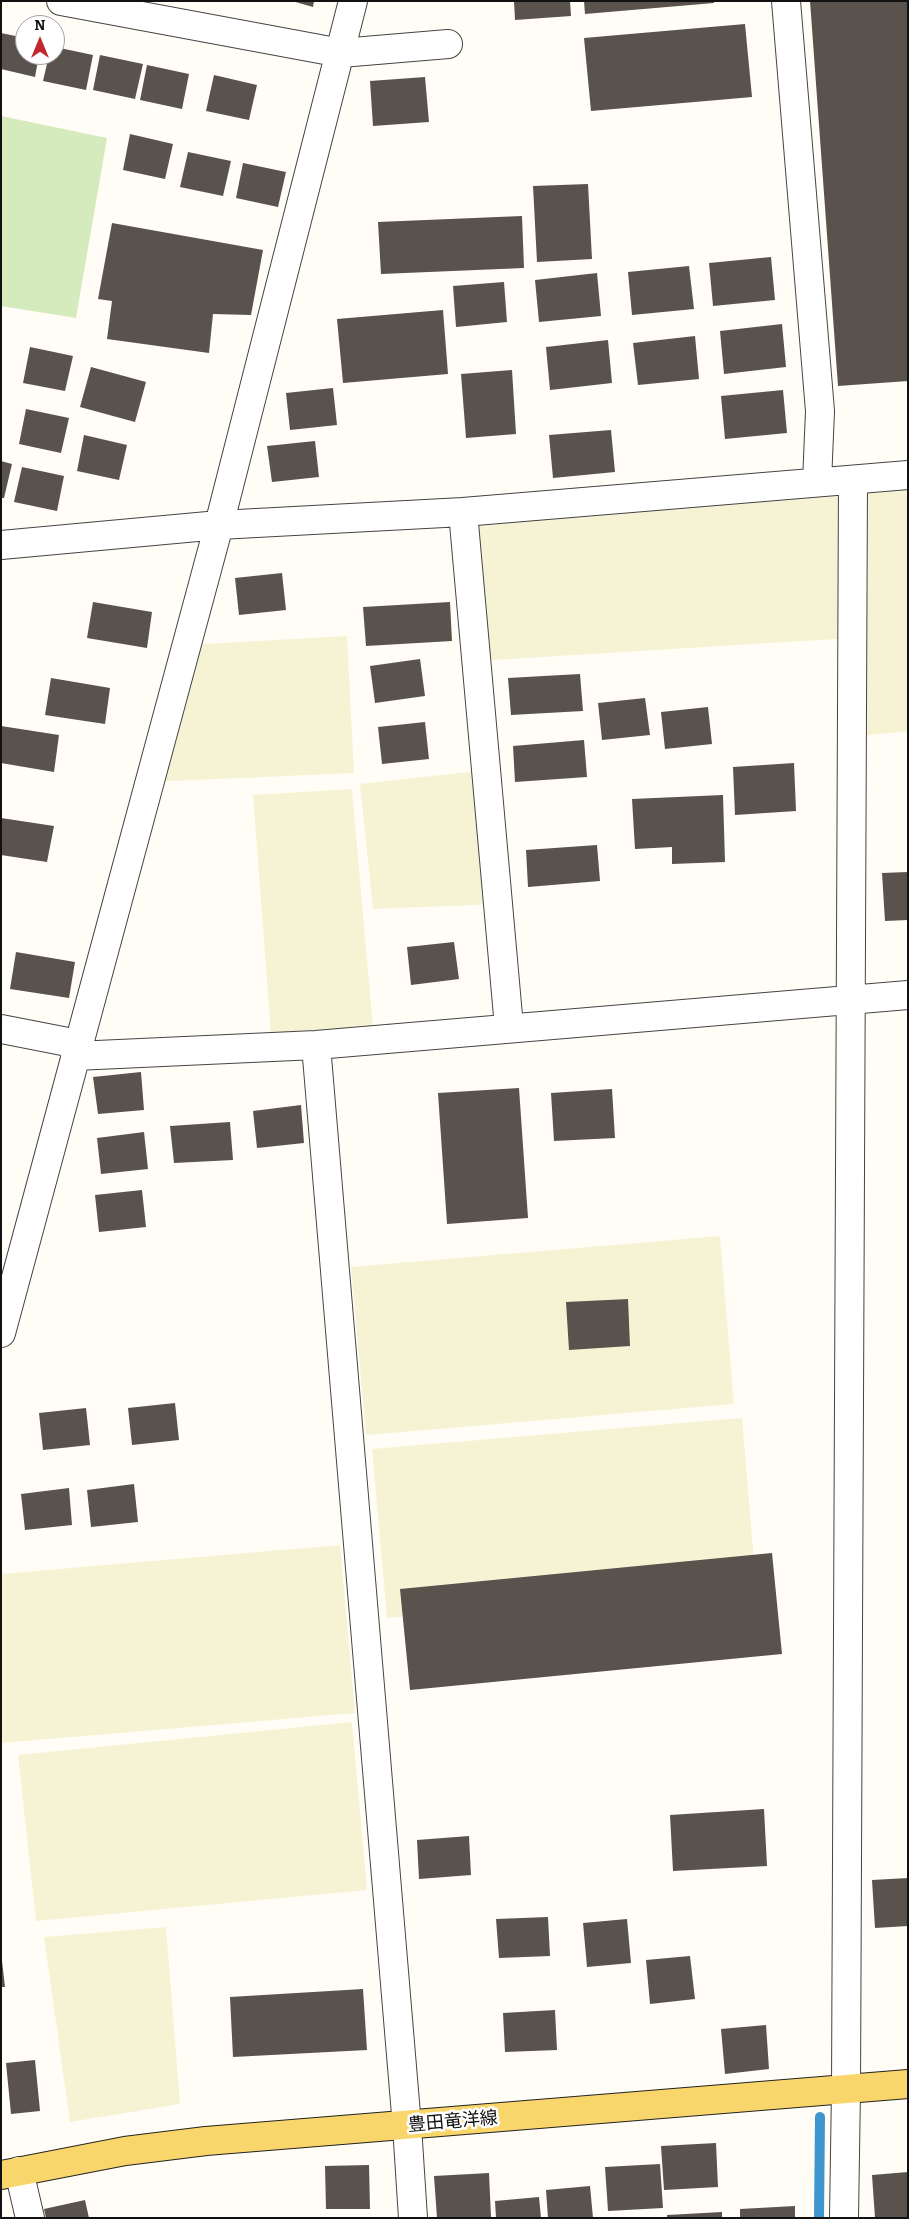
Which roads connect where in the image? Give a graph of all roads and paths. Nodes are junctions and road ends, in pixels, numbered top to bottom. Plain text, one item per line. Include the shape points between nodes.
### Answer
1 (61, 1) edge
2 (353, 1) edge
3 (786, 1) edge
4 (448, 44) dead end
5 (341, 52) junction
6 (908, 475) edge
7 (853, 480) junction
8 (817, 482) junction
9 (463, 512) junction
10 (219, 525) junction
11 (1, 545) edge
12 (908, 995) edge
13 (849, 999) junction
14 (509, 1027) junction
15 (1, 1029) edge
16 (316, 1045) junction
17 (76, 1050) junction
18 (1, 1333) edge
19 (908, 2084) edge
20 (846, 2089) junction
21 (408, 2126) junction
22 (10, 2173) edge
23 (30, 2218) edge
24 (413, 2218) edge
25 (844, 2218) edge

1 - 5 street
2 - 5 street
3 - 8 street via 820,411
4 - 5 street
5 - 10 street
6 - 7 street
7 - 8 street
7 - 13 street
8 - 9 street
9 - 10 street
9 - 14 street
10 - 11 street
10 - 17 street
12 - 13 street
13 - 14 street
13 - 20 street
14 - 16 street
15 - 17 street
16 - 17 street
16 - 21 street
17 - 18 street
19 - 20 main road, 豊田竜洋線
20 - 21 main road, 豊田竜洋線
20 - 25 street
21 - 22 main road, 豊田竜洋線 via 206,2141 124,2151
21 - 24 street
22 - 23 street

